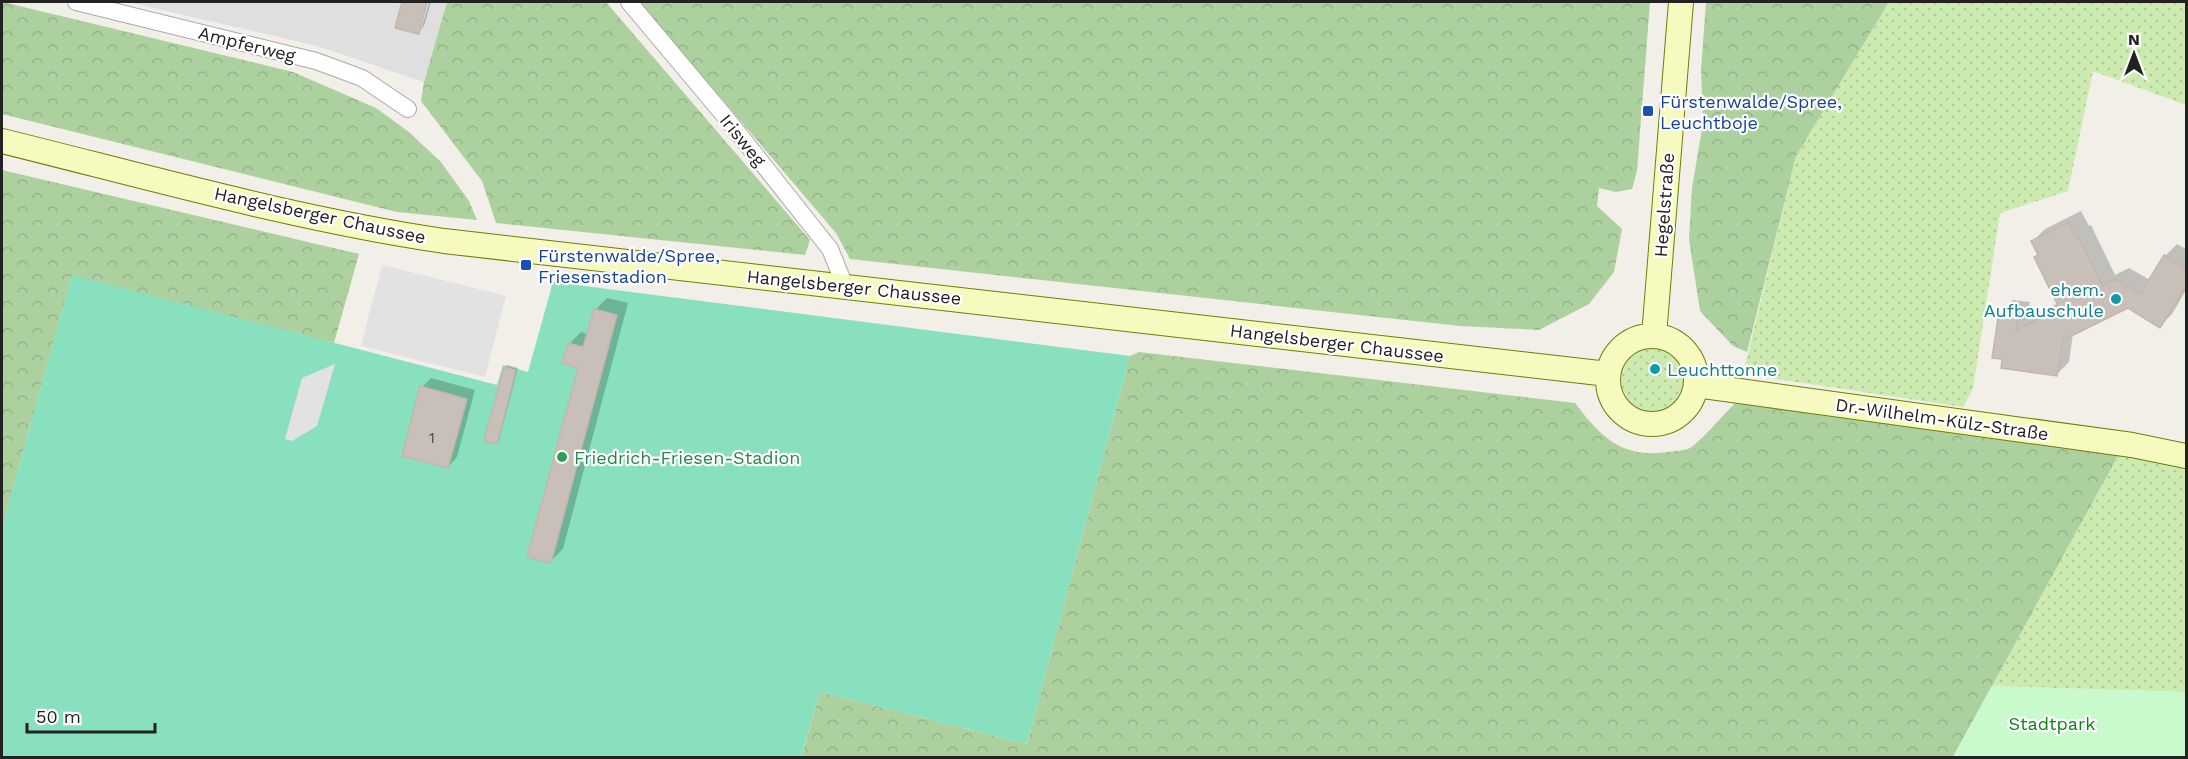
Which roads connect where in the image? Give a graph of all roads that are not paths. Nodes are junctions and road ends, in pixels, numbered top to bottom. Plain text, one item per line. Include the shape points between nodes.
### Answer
1 (76, 2) edge
2 (629, 2) edge
3 (1681, 2) edge
4 (408, 109) dead end
5 (2, 141) edge
6 (845, 286) junction
7 (1654, 336) junction
8 (1608, 374) junction
9 (1696, 385) junction
10 (2187, 456) edge

1 - 4 street, Ampferweg via 316,61 362,78
2 - 6 street, Irisweg via 830,249
3 - 7 main road, Hegelstraße
5 - 6 main road, Hangelsberger Chaussee via 378,231 484,247
6 - 8 main road, Hangelsberger Chaussee
7 - 8 main road via 1645,336 1620,349
7 - 9 main road via 1673,341 1684,350 1692,361
8 - 9 main road via 1608,389 1624,415 1652,425 1680,415 1690,404
9 - 10 main road, Dr.-Wilhelm-Külz-Straße via 2132,445

